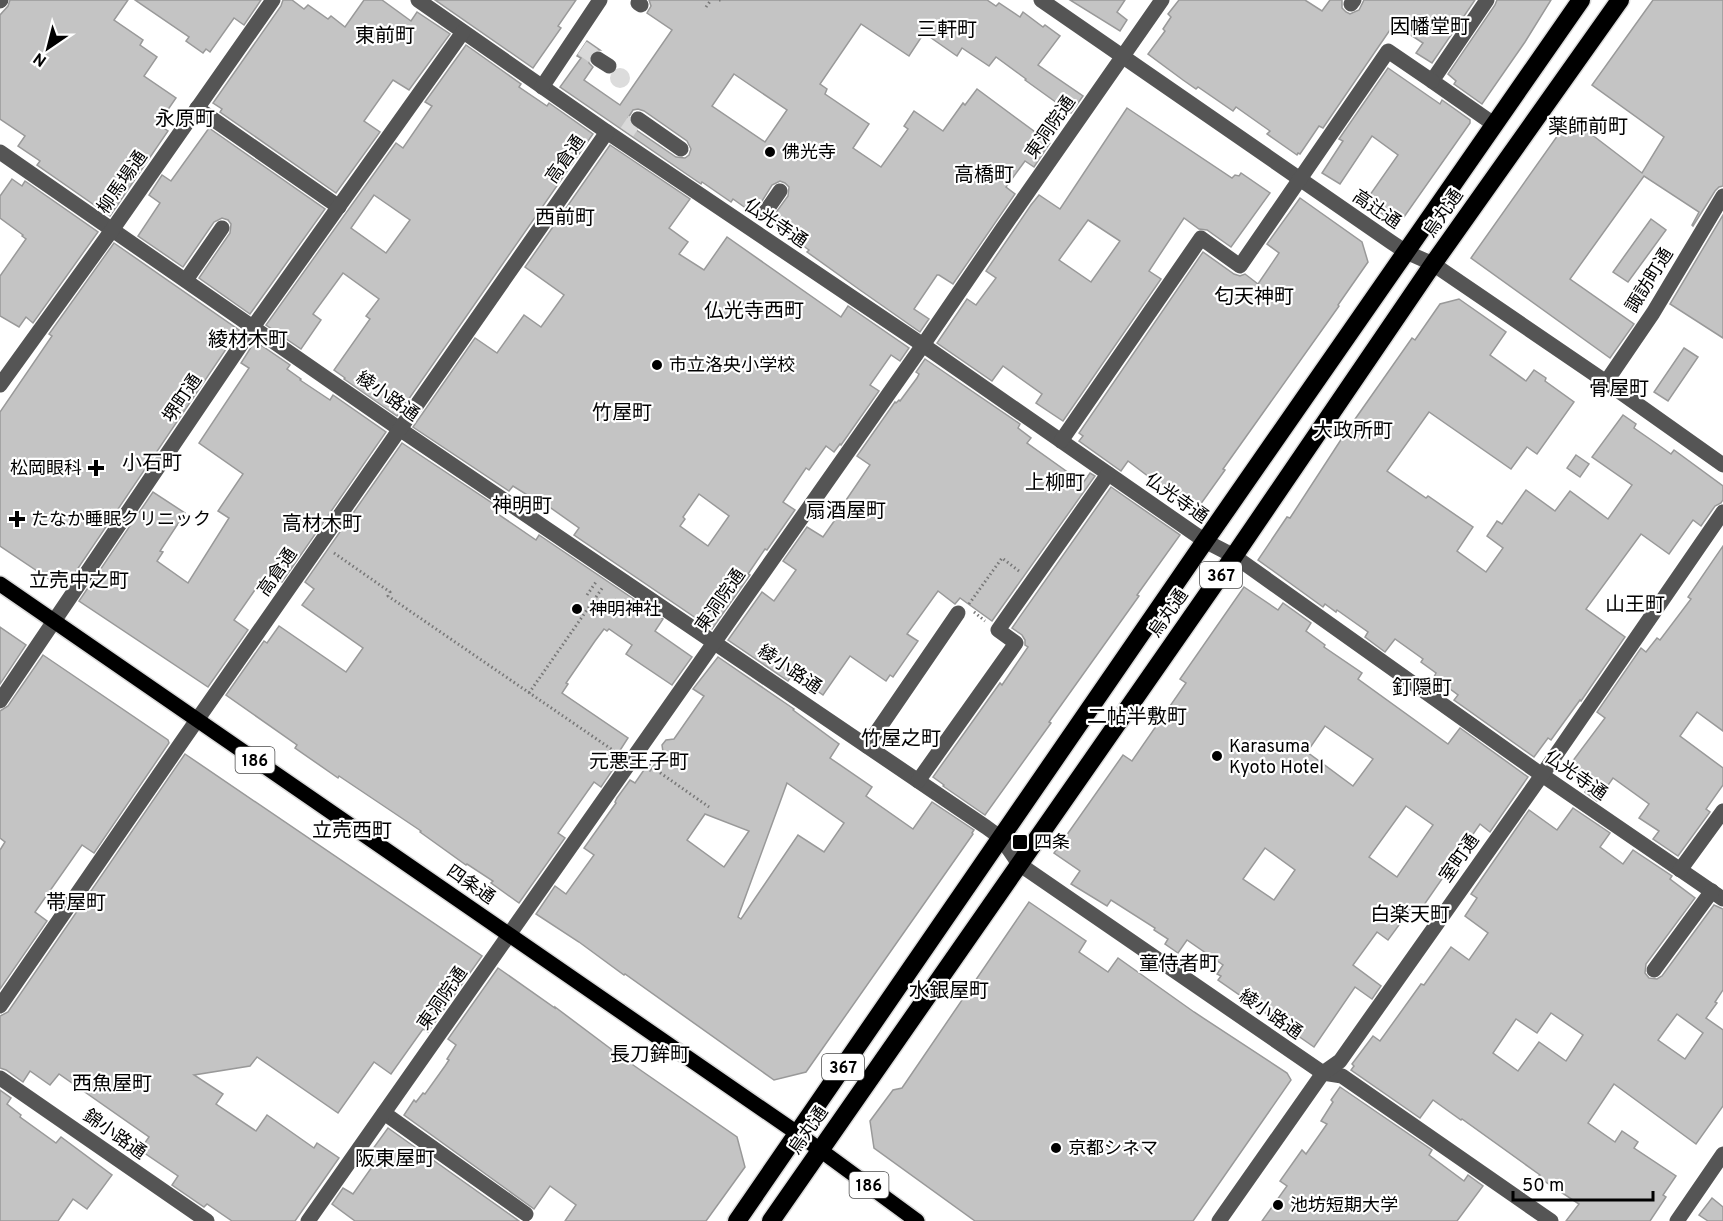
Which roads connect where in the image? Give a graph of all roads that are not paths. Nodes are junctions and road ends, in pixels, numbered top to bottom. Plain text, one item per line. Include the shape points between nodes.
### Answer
1 (273, 0) edge
2 (418, 0) edge
3 (600, 0) edge
4 (1041, 0) edge
5 (1162, 0) edge
6 (1487, 0) edge
7 (1581, 0) edge
8 (1620, 0) edge
9 (464, 32) junction
10 (1122, 58) junction
11 (1432, 81) junction
12 (542, 87) junction
13 (197, 108) junction
14 (1495, 125) junction
15 (633, 126) junction
16 (607, 132) junction
17 (681, 148) dead end
18 (0, 152) edge
19 (1300, 180) junction
20 (780, 191) dead end
21 (1723, 196) edge
22 (339, 207) junction
23 (760, 221) junction
24 (222, 228) dead end
25 (112, 230) junction
26 (1406, 252) junction
27 (1433, 264) junction
28 (186, 280) junction
29 (254, 327) junction
30 (923, 345) junction
31 (1606, 382) junction
32 (0, 385) edge
33 (401, 429) junction
34 (1061, 441) junction
35 (1723, 465) edge
36 (1108, 474) junction
37 (1723, 512) edge
38 (1204, 541) junction
39 (1234, 556) junction
40 (0, 584) edge
41 (958, 613) dead end
42 (55, 622) junction
43 (715, 641) junction
44 (0, 701) edge
45 (197, 720) junction
46 (867, 746) junction
47 (1542, 775) junction
48 (918, 780) junction
49 (1723, 811) edge
50 (1001, 838) junction
51 (1019, 864) junction
52 (1680, 870) junction
53 (1718, 895) edge
54 (511, 935) junction
55 (1654, 970) dead end
56 (0, 1005) edge
57 (1323, 1073) junction
58 (0, 1078) edge
59 (384, 1113) junction
60 (796, 1133) junction
61 (820, 1149) junction
62 (1723, 1154) edge
63 (526, 1214) dead end
64 (207, 1221) edge
65 (308, 1221) edge
66 (736, 1221) edge
67 (771, 1221) edge
68 (917, 1221) edge
69 (1219, 1221) edge
70 (1551, 1221) edge
71 (1677, 1221) edge

1 - 13 street, 柳馬場通
2 - 9 street
3 - 12 street via 577,45
4 - 10 street, 高辻通
5 - 10 street, 東洞院通
6 - 11 street
7 - 14 highway, 烏丸通 / 367
8 - 27 highway, 烏丸通 / 367
9 - 12 street
9 - 22 street, 堺町通
10 - 19 street, 高辻通
10 - 30 street, 東洞院通
11 - 14 street
11 - 19 street via 1388,51
12 - 16 street, 仏光寺通
13 - 22 street
13 - 25 street, 柳馬場通
14 - 26 highway, 烏丸通 / 367
15 - 16 street, 仏光寺通
15 - 17 street
15 - 23 street, 仏光寺通
16 - 33 street, 高倉通
18 - 25 street, 綾小路通
19 - 26 street, 高辻通
19 - 34 street via 1240,266 1201,238
20 - 23 street
21 - 31 street, 諏訪町通 via 1653,313
22 - 29 street, 堺町通
23 - 30 street, 仏光寺通
24 - 28 street
25 - 28 street, 綾小路通
25 - 32 street, 柳馬場通
26 - 27 street, 高辻通
26 - 38 highway, 烏丸通 / 367
27 - 31 street, 高辻通
27 - 39 highway, 烏丸通 / 367
28 - 29 street, 綾小路通
29 - 33 street, 綾小路通
29 - 42 street, 堺町通
30 - 34 street, 仏光寺通
30 - 43 street, 東洞院通
31 - 35 street, 高辻通
33 - 43 street, 綾小路通
33 - 45 street, 高倉通
34 - 36 street, 仏光寺通
36 - 38 street, 仏光寺通
36 - 48 street via 998,630 1016,643
37 - 47 street, 室町通
38 - 39 street, 仏光寺通
38 - 50 highway, 烏丸通 / 367
39 - 47 street, 仏光寺通
39 - 51 highway, 烏丸通 / 367
40 - 42 main road, 四条通 / 186
41 - 46 street
42 - 44 street, 堺町通
42 - 45 main road, 四条通 / 186
43 - 46 street, 綾小路通
43 - 54 street, 東洞院通
45 - 54 main road, 四条通 / 186
45 - 56 street, 高倉通
46 - 48 street, 綾小路通
47 - 52 street, 仏光寺通
47 - 57 street, 室町通 via 1340,1061
48 - 50 street, 綾小路通
49 - 52 street
50 - 51 street, 綾小路通
50 - 60 highway, 烏丸通 / 367
51 - 57 street, 綾小路通
51 - 61 highway, 烏丸通 / 367
52 - 53 street, 仏光寺通
53 - 55 street
54 - 59 street, 東洞院通
54 - 60 main road, 四条通 / 186
57 - 69 street, 室町通
57 - 70 street, 綾小路通 via 1342,1076
58 - 64 street, 錦小路通
59 - 63 street
59 - 65 street, 東洞院通
60 - 61 main road, 四条通 / 186
60 - 66 highway, 烏丸通 / 367
61 - 67 highway, 烏丸通 / 367
61 - 68 main road, 四条通 / 186
62 - 71 street

